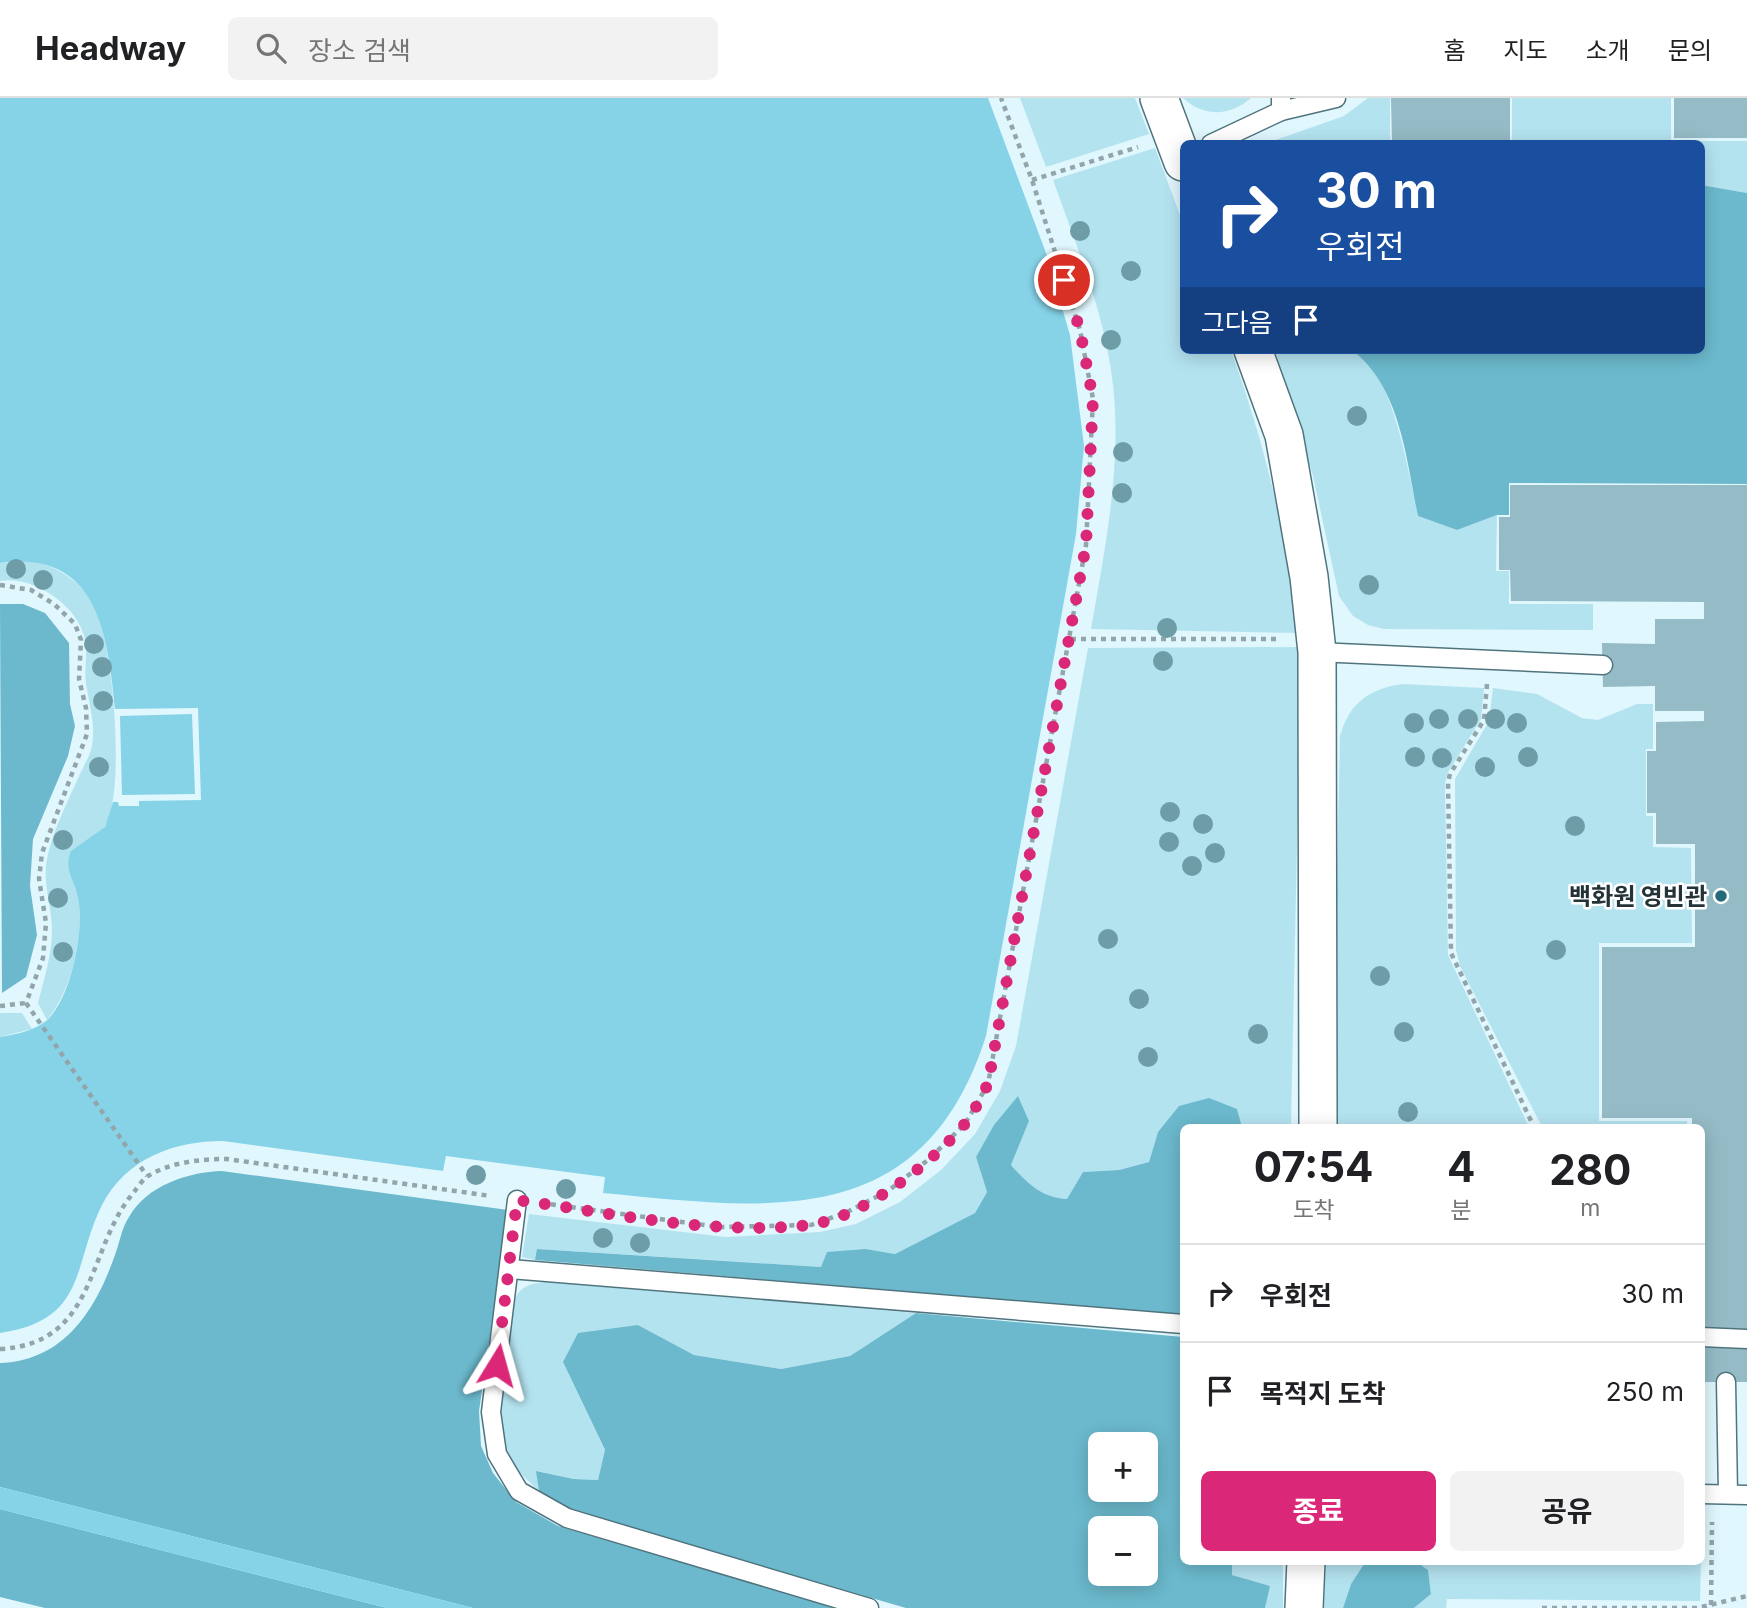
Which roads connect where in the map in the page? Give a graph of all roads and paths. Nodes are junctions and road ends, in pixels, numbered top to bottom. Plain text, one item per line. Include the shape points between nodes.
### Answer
1 (1001, 98) edge
2 (1158, 98) edge
3 (1336, 98) edge
4 (1281, 104) edge
5 (1180, 140) edge
6 (1208, 140) edge
7 (1180, 152) edge
8 (1032, 180) junction
9 (1254, 354) edge
10 (0, 585) edge
11 (1070, 639) junction
12 (1317, 646) junction
13 (1489, 660) junction
14 (1603, 665) dead end
15 (26, 1003) junction
16 (0, 1006) edge
17 (1318, 1124) edge
18 (1533, 1124) edge
19 (147, 1176) junction
20 (517, 1200) junction
21 (510, 1269) junction
22 (1180, 1324) edge
23 (1705, 1337) edge
24 (1747, 1339) edge
25 (0, 1349) edge
26 (1726, 1382) dead end
27 (1714, 1494) edge
28 (1747, 1494) edge
29 (1306, 1565) edge
30 (1747, 1596) edge
31 (1712, 1605) junction
32 (869, 1608) edge
33 (1304, 1608) edge
34 (1542, 1608) edge

1 - 8 path
2 - 5 street
3 - 4 lane
4 - 6 lane
7 - 8 path
8 - 11 path via 1080,330 1093,399 1086,545
9 - 12 street via 1284,435
10 - 15 path via 32,590 75,624 81,640 79,679 86,708 87,734 42,853 43,958
11 - 12 path
11 - 20 path via 996,1052 988,1084 956,1133 888,1191 811,1224 719,1227
12 - 13 lane
12 - 17 street
13 - 14 lane
13 - 18 path via 1484,720 1448,782 1451,953
15 - 16 path
15 - 19 path
19 - 20 path via 201,1159 227,1159
19 - 25 path via 121,1207 87,1293 67,1320 44,1338
20 - 21 lane
21 - 22 lane
21 - 32 lane via 491,1412 497,1454 519,1491 567,1518
23 - 24 lane
26 - 27 lane
27 - 28 lane
27 - 31 path
29 - 33 street
30 - 31 path
31 - 34 path

